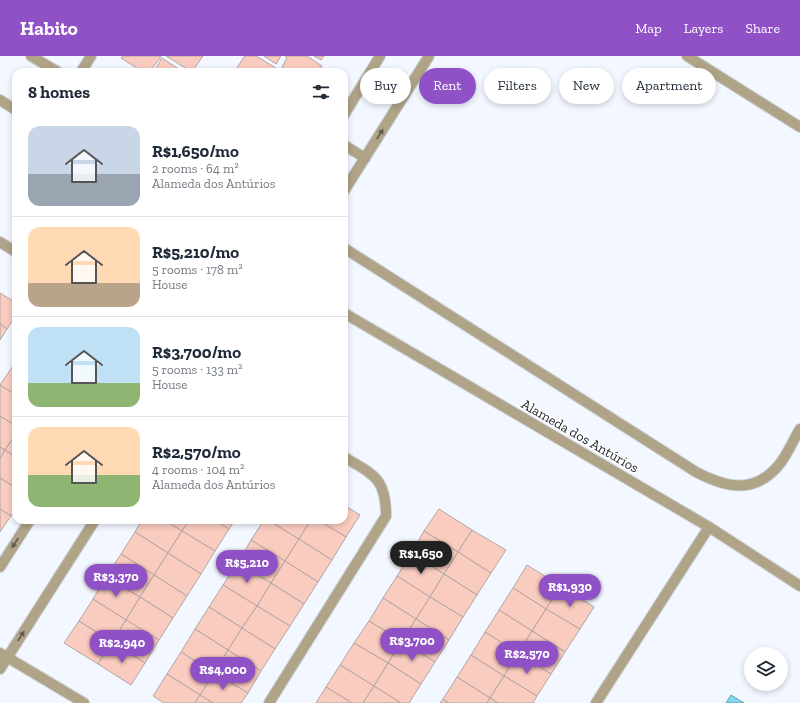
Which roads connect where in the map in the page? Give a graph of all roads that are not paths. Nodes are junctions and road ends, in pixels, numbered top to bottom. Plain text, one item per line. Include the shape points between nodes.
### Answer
1 (31, 56) edge
2 (91, 56) edge
3 (380, 56) edge
4 (429, 56) edge
5 (687, 56) edge
6 (51, 68) edge
7 (84, 68) edge
8 (0, 100) edge
9 (12, 108) edge
10 (348, 108) edge
11 (800, 127) edge
12 (348, 147) edge
13 (365, 158) junction
14 (348, 185) edge
15 (0, 242) edge
16 (12, 250) edge
17 (348, 251) edge
18 (348, 315) edge
19 (800, 428) edge
20 (348, 459) edge
21 (27, 524) edge
22 (92, 524) edge
23 (709, 527) junction
24 (0, 567) edge
25 (800, 586) edge
26 (3, 656) edge
27 (0, 669) edge
28 (84, 703) edge
29 (269, 703) edge
30 (596, 703) edge

1 - 6 street
2 - 7 street
3 - 10 street
13 -> 4 street
5 - 11 street
8 - 9 street
12 - 13 street
13 - 14 street
15 - 16 street
17 - 19 street via 717,483 738,486 759,481 778,466
18 - 23 street, Alameda dos Antúrios
20 - 29 street via 372,473 380,483 386,498 386,516
21 -> 24 street
26 -> 22 street
23 - 25 street, Alameda dos Antúrios
23 - 30 street
26 - 27 street
26 - 28 street

